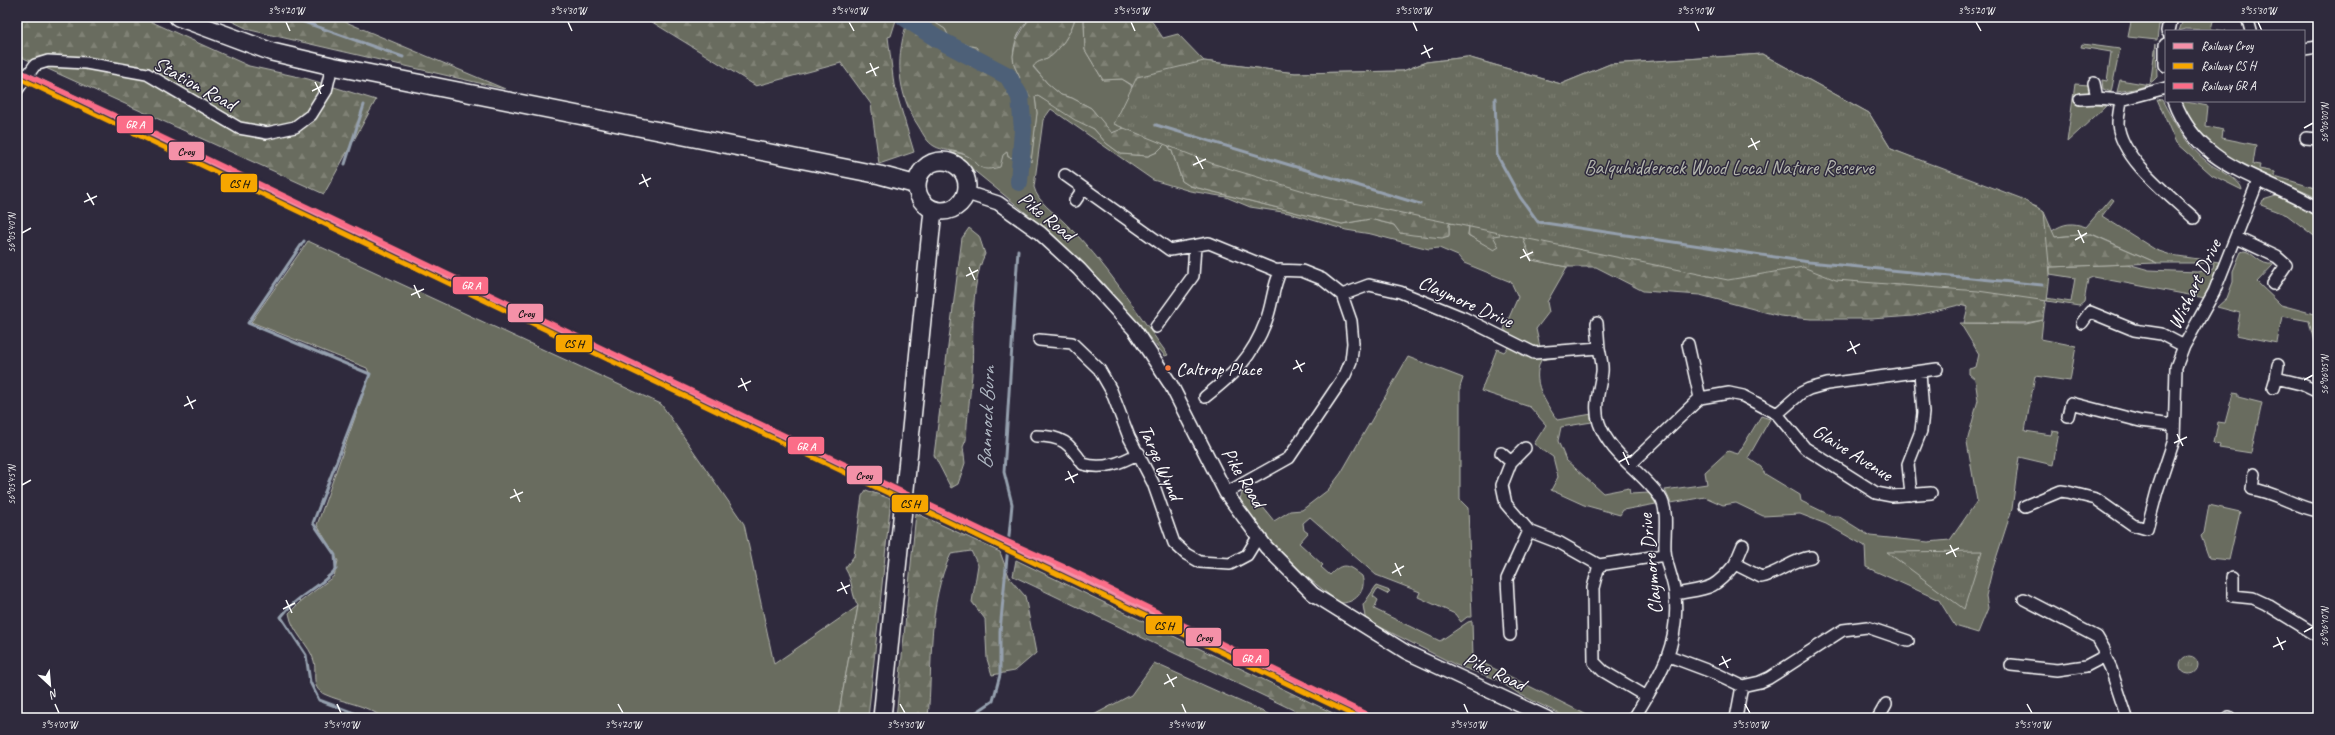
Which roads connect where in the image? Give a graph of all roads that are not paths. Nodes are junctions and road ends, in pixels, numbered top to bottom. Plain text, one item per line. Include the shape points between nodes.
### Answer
1 (178, 17) edge
2 (2171, 17) edge
3 (2247, 17) edge
4 (2168, 30) edge
5 (2251, 30) edge
6 (2318, 46) edge
7 (2305, 49) edge
8 (332, 66) junction
9 (2094, 83) dead end
10 (2165, 88) edge
11 (17, 90) edge
12 (2097, 98) junction
13 (2080, 99) dead end
14 (2121, 100) junction
15 (2174, 102) edge
16 (2306, 138) dead end
17 (2318, 139) edge
18 (1066, 175) dead end
19 (920, 177) junction
20 (2258, 181) junction
21 (1083, 189) junction
22 (967, 193) junction
23 (1075, 201) dead end
24 (2318, 209) edge
25 (939, 211) junction
26 (2194, 218) dead end
27 (2237, 238) junction
28 (1194, 246) junction
29 (1281, 270) junction
30 (2273, 284) dead end
31 (1342, 295) junction
32 (1597, 323) dead end
33 (2082, 323) dead end
34 (1156, 327) dead end
35 (1039, 340) dead end
36 (1688, 344) dead end
37 (2184, 346) junction
38 (1599, 348) junction
39 (2278, 365) dead end
40 (1937, 369) dead end
41 (1920, 372) junction
42 (2318, 392) edge
43 (1205, 397) dead end
44 (1700, 398) junction
45 (1777, 414) junction
46 (2068, 416) dead end
47 (2174, 425) junction
48 (1036, 436) dead end
49 (1525, 448) dead end
50 (1139, 453) junction
51 (1501, 453) dead end
52 (1511, 462) junction
53 (1631, 464) junction
54 (2254, 474) dead end
55 (1226, 493) junction
56 (1931, 493) dead end
57 (1911, 496) junction
58 (2025, 506) dead end
59 (2318, 511) edge
60 (1529, 531) junction
61 (1258, 538) junction
62 (1743, 545) dead end
63 (1665, 555) junction
64 (1811, 557) dead end
65 (1735, 564) junction
66 (1599, 565) junction
67 (2233, 576) dead end
68 (1675, 594) junction
69 (2024, 599) dead end
70 (1510, 636) dead end
71 (2318, 636) edge
72 (1908, 641) dead end
73 (1669, 656) junction
74 (2105, 656) junction
75 (2011, 665) dead end
76 (1742, 686) junction
77 (1647, 697) junction
78 (1886, 704) dead end
79 (882, 718) edge
80 (1547, 718) edge
81 (1634, 718) edge
82 (1736, 718) edge
83 (1878, 718) edge
84 (2127, 718) edge

1 - 8 main road via 272,52
2 - 4 street
3 - 5 street
6 - 7 street
8 - 11 street, Station Road via 326,91 311,115 295,127 268,133 239,128 147,74 86,63 48,61 35,65
8 - 19 main road via 880,175
9 - 12 street
10 - 14 street
12 - 13 street
12 - 14 street
14 - 26 street via 2118,124 2123,144 2132,158
15 - 20 street via 2197,139 2218,159
16 - 17 street
18 - 21 street
19 - 22 main road via 931,163 939,161 955,164 965,177
19 - 25 main road via 921,201
20 - 24 street via 2299,197
20 - 27 street, Wishart Drive
21 - 23 street
21 - 28 street via 1170,250
22 - 25 main road via 958,206
22 - 55 street, Pike Road via 998,203 1040,233 1079,269 1134,329 1171,385
25 - 79 main road via 930,257
27 - 30 street, Wishart Drive via 2277,257 2286,265
27 - 37 street, Wishart Drive via 2214,292
28 - 29 street via 1209,243 1275,270
28 - 34 street via 1193,276
29 - 31 street via 1302,271 1322,279
29 - 43 street via 1274,286 1266,320 1248,358 1237,372
31 - 38 street, Claymore Drive via 1369,285 1400,292 1464,318 1534,353
31 - 55 street via 1351,321 1353,343 1351,361 1345,375 1289,458
32 - 38 street, Claymore Drive
33 - 37 street, Wishart Drive via 2090,312 2134,330 2161,334
35 - 50 street, Targe Wynd via 1072,343 1099,369 1112,390 1129,437
36 - 44 street
37 - 47 street, Wishart Drive via 2176,367
38 - 53 street, Claymore Drive via 1602,370 1598,387 1599,425 1611,445
39 - 42 street via 2275,383 2301,384
40 - 41 street
41 - 45 street via 1827,384 1809,389
41 - 57 street via 1923,413 1921,431 1908,464
44 - 45 street, Glaive Avenue via 1729,393 1743,396
44 - 53 street
45 - 57 street, Glaive Avenue via 1805,448 1876,493
46 - 47 street via 2072,399 2140,421
47 - 58 street, Wishart Drive via 2174,440 2147,528 2132,525 2096,499 2068,492 2060,492
48 - 50 street via 1052,436 1064,441 1083,464 1095,468 1122,462
49 - 52 street
50 - 61 street, Targe Wynd via 1153,483 1174,543 1186,554 1200,562 1230,564 1247,555
51 - 52 street
52 - 60 street via 1502,485 1506,504
53 - 63 street, Claymore Drive via 1661,498 1665,518
54 - 59 street via 2252,489 2266,491 2303,508
55 - 61 street, Pike Road
56 - 57 street, Glaive Avenue
60 - 66 street via 1560,543
60 - 70 street via 1507,579
61 - 80 street, Pike Road via 1313,594 1349,617 1406,652
62 - 65 street
63 - 66 street
63 - 68 street, Claymore Drive
64 - 65 street via 1788,564 1770,575 1761,577
65 - 68 street via 1721,581 1711,587
66 - 77 street via 1592,588 1594,662 1603,671
67 - 71 street via 2233,596 2253,598 2266,604
68 - 73 street, Claymore Drive via 1673,640
69 - 74 street via 2097,637 2103,645
72 - 76 street via 1867,627 1843,630 1769,678
73 - 76 street
73 - 77 street, Claymore Drive
74 - 75 street via 2086,666 2057,670
74 - 84 street
76 - 82 street
77 - 81 street, Claymore Drive
78 - 83 street

